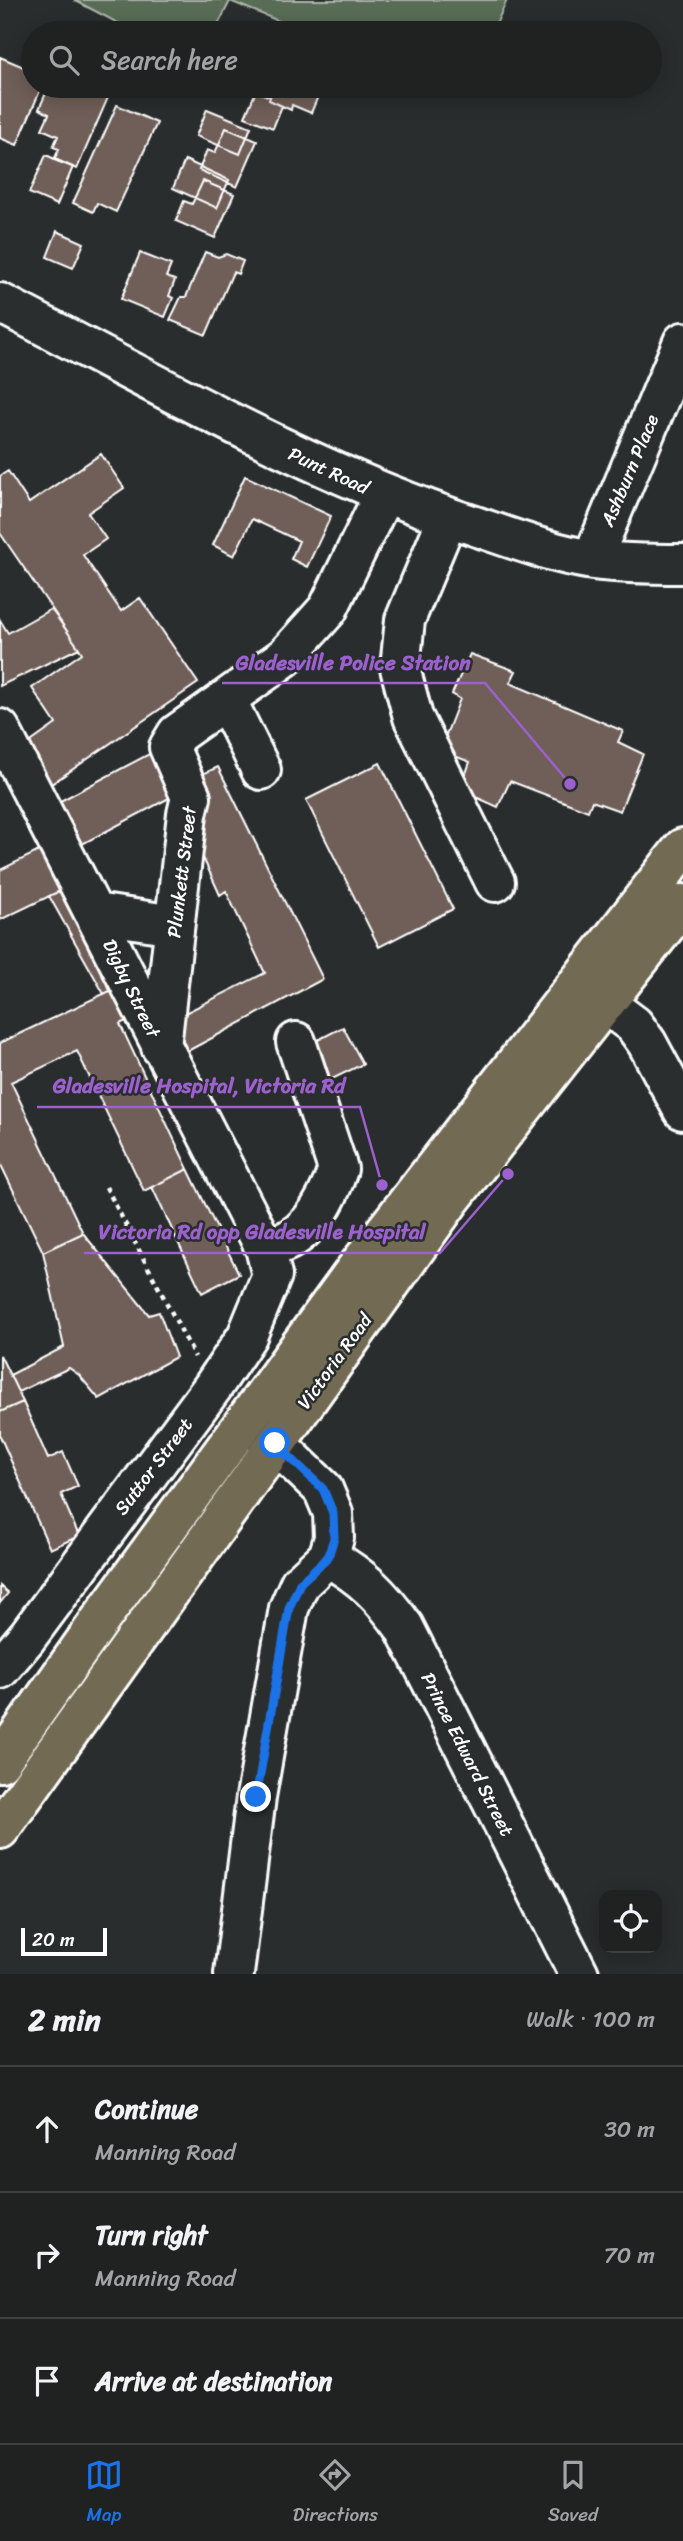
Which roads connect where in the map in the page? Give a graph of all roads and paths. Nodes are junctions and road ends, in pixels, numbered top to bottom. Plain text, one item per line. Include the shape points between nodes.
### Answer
1 (0, 303) edge
2 (683, 342) edge
3 (384, 494) junction
4 (448, 517) junction
5 (592, 560) junction
6 (683, 564) edge
7 (226, 699) junction
8 (0, 729) edge
9 (261, 770) dead end
10 (683, 848) edge
11 (495, 882) dead end
12 (683, 904) edge
13 (95, 913) junction
14 (174, 925) junction
15 (606, 1004) junction
16 (296, 1042) dead end
17 (161, 1047) junction
18 (683, 1110) edge
19 (106, 1187) dead end
20 (265, 1248) junction
21 (212, 1388) junction
22 (244, 1422) junction
23 (275, 1443) junction
24 (328, 1557) junction
25 (0, 1669) edge
26 (0, 1762) edge
27 (0, 1829) edge
28 (234, 1974) edge
29 (579, 1974) edge

1 - 3 street, Punt Road via 263,439
2 - 5 street, Ashburn Place
3 - 4 street, Punt Road
3 - 7 street, Plunkett Street via 328,609 285,657
4 - 5 street, Punt Road
4 - 11 street via 405,620 400,668 413,717
5 - 6 street, Punt Road
7 - 9 street
7 - 14 street, Plunkett Street via 177,734 169,747 191,797
8 - 13 street, Digby Street
10 - 22 highway, Victoria Road via 359,1265
12 - 15 highway, Victoria Road
13 - 14 street
13 - 17 street, Digby Street
14 - 17 street, Plunkett Street
15 - 18 street via 634,1025
15 - 23 highway, Victoria Road via 451,1199
16 - 20 street via 338,1169 320,1209 302,1233
17 - 20 street, Digby Street
19 - 21 path
20 - 21 street, Suttor Street via 272,1275 247,1336
21 - 25 street, Suttor Street
22 - 23 street
22 - 26 highway, Victoria Road
23 - 24 street via 323,1489 333,1513 334,1538
23 - 27 highway, Victoria Road
24 - 28 street via 300,1583 289,1608 256,1797
24 - 29 street, Prince Edward Street via 360,1576 404,1627

